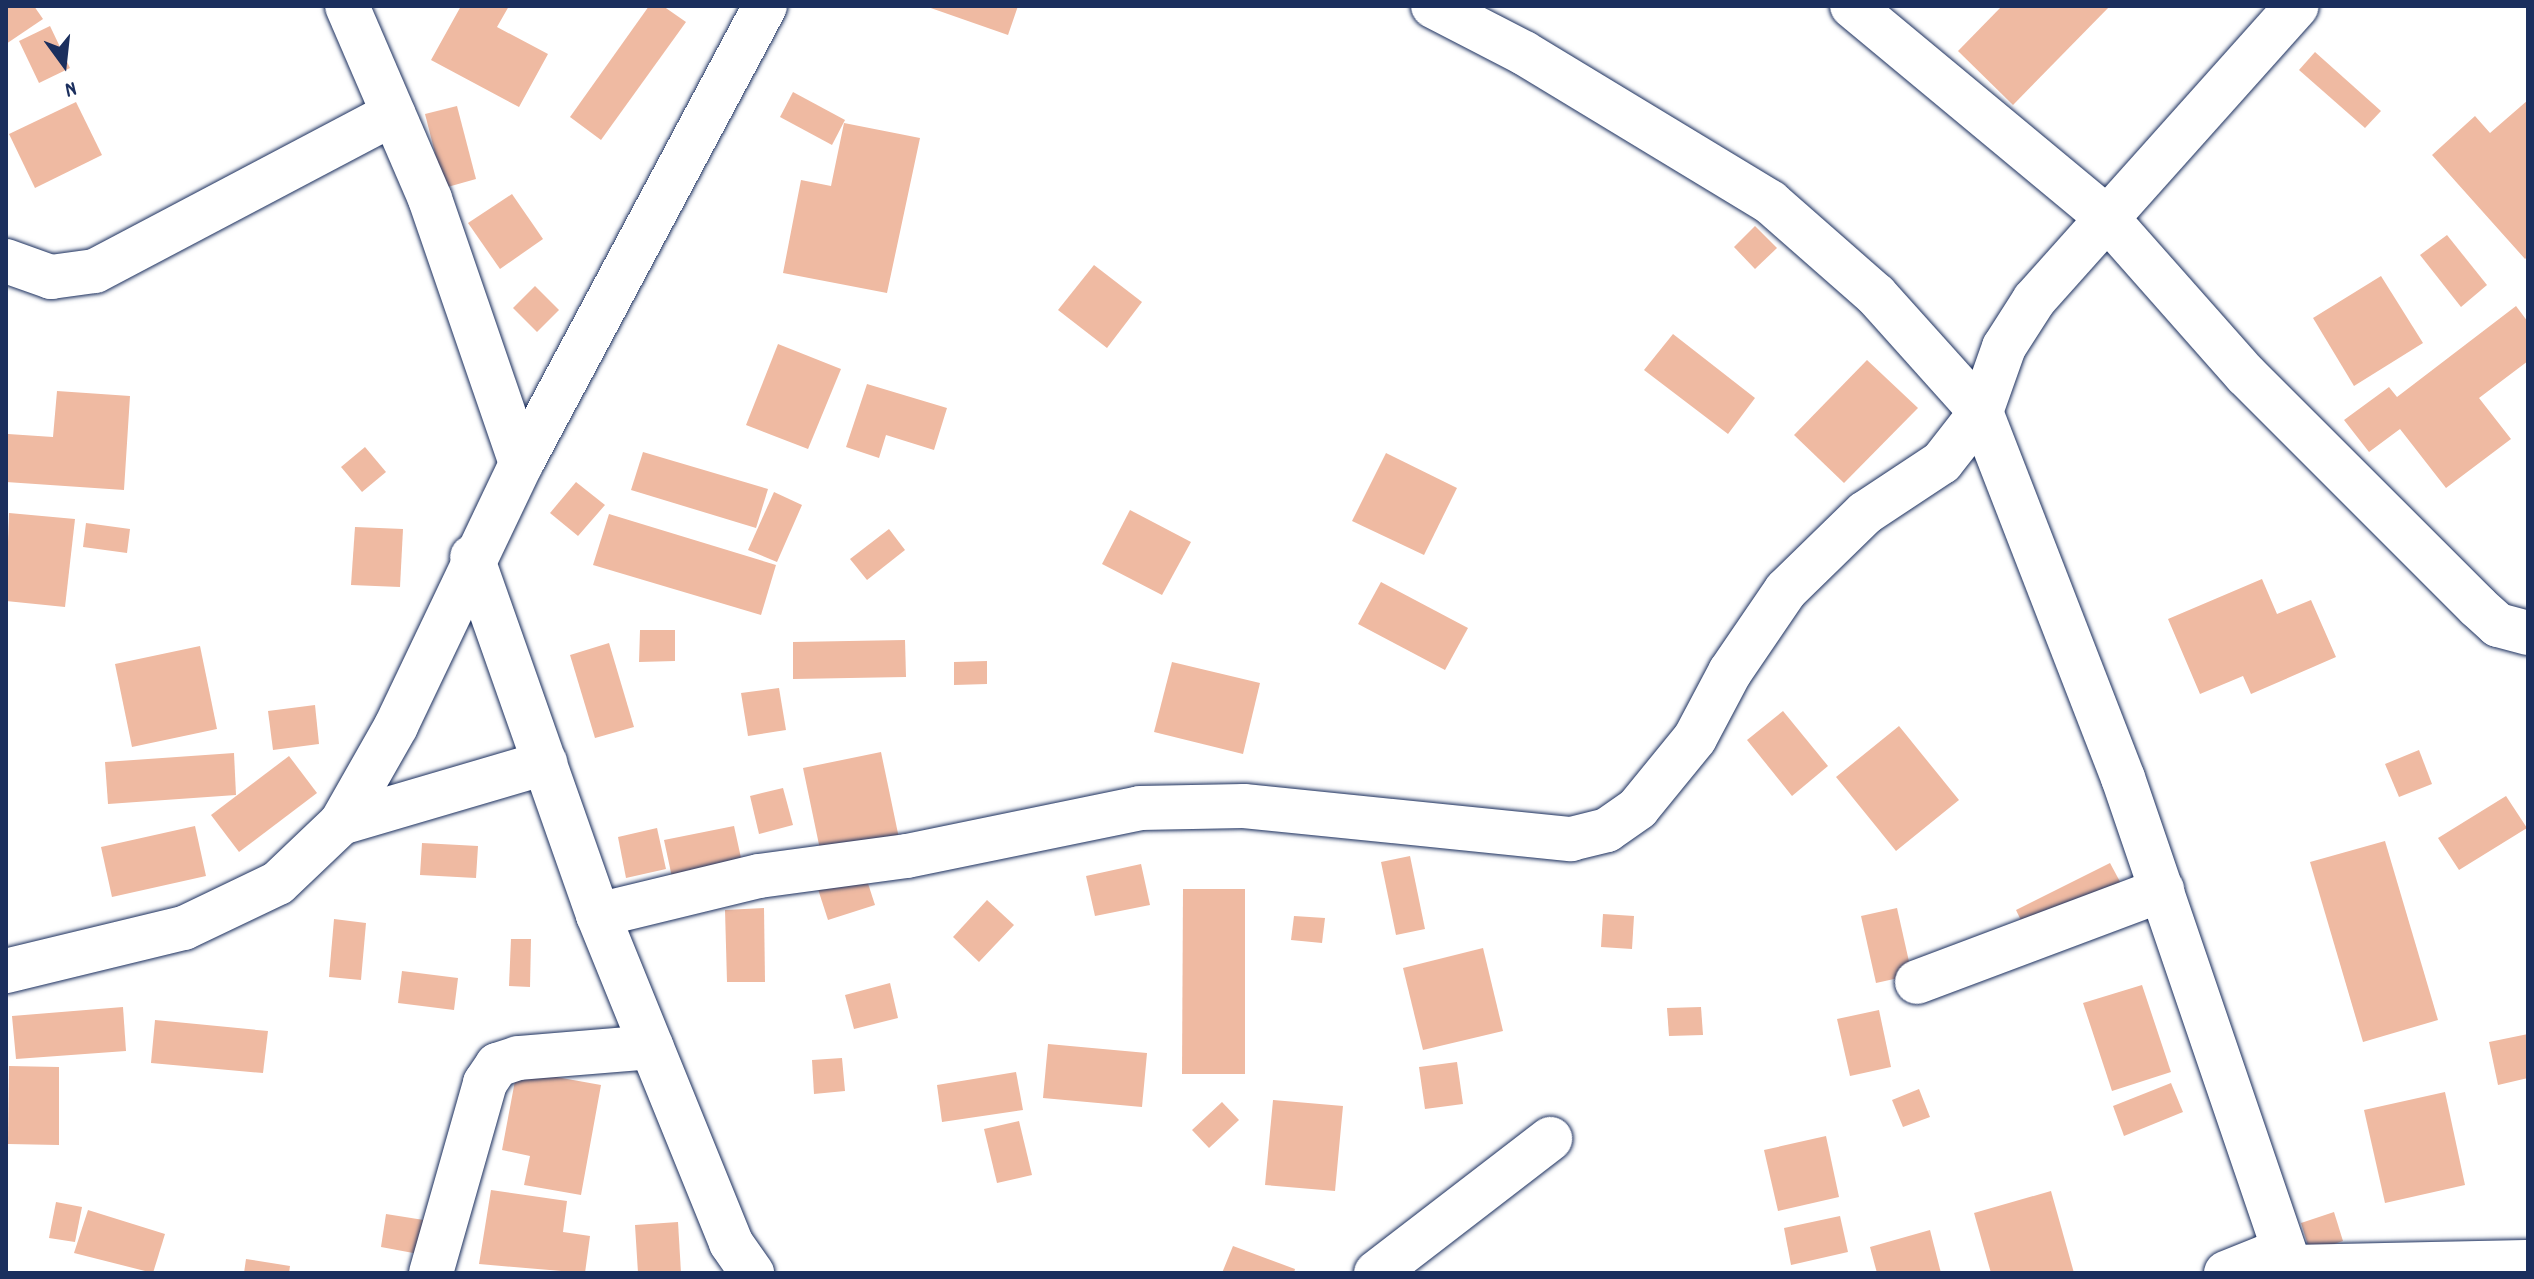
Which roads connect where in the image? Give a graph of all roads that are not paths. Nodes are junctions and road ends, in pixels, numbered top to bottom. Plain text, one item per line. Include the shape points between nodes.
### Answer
1 (347, 6) edge
2 (765, 6) edge
3 (1433, 6) edge
4 (1852, 6) edge
5 (2297, 6) edge
6 (393, 114) junction
7 (2106, 217) junction
8 (6, 261) edge
9 (1981, 412) junction
10 (521, 464) junction
11 (472, 557) junction
12 (2528, 633) edge
13 (545, 763) junction
14 (341, 823) junction
15 (2162, 890) junction
16 (598, 915) junction
17 (6, 971) edge
18 (1917, 982) dead end
19 (652, 1047) junction
20 (1550, 1139) dead end
21 (2528, 1262) edge
22 (2290, 1267) junction
23 (431, 1273) edge
24 (752, 1273) edge
25 (1376, 1273) edge
26 (2226, 1273) edge

1 - 6 street
2 - 10 street
3 - 9 street via 1524,53 1770,202 1876,295
4 - 7 street
5 - 7 street
6 - 8 street via 95,271 51,277
6 - 10 street via 430,199
7 - 9 street via 2034,300 2004,347
7 - 12 street via 2246,375 2467,596 2498,625
9 - 15 street
9 - 16 street via 1942,462 1865,513 1786,590 1730,672 1695,738 1638,808 1607,830 1571,839 1244,806 1140,808 935,851 759,876
10 - 11 street
11 - 13 street
11 - 14 street via 396,726
13 - 14 street
13 - 16 street
14 - 17 street via 278,883 184,928
15 - 18 street
15 - 22 street
16 - 19 street
19 - 23 street via 518,1058 497,1065 485,1083
19 - 24 street via 731,1243
20 - 25 street
21 - 22 street
22 - 26 street via 2268,1256

